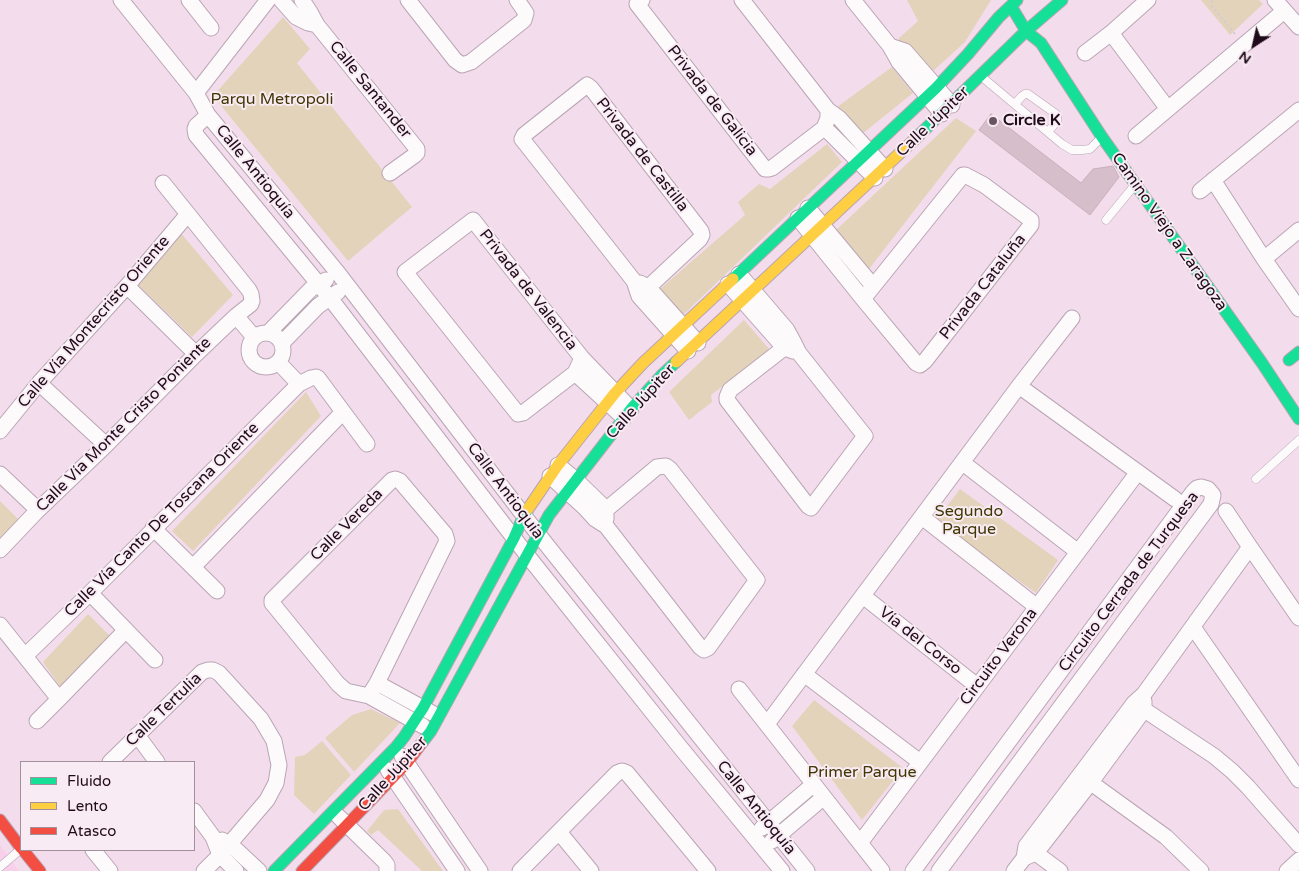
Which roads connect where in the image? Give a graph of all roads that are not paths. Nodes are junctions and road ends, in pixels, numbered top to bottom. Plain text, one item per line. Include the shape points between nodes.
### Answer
1 (121, 0) edge
2 (189, 0) edge
3 (268, 0) edge
4 (281, 0) edge
5 (302, 0) edge
6 (408, 0) edge
7 (517, 0) edge
8 (642, 0) edge
9 (742, 0) edge
10 (853, 0) edge
11 (1062, 0) edge
12 (1148, 0) edge
13 (1011, 2) edge
14 (1280, 5) edge
15 (1031, 11) edge
16 (317, 26) junction
17 (1299, 27) edge
18 (211, 28) dead end
19 (1026, 31) junction
20 (1111, 33) junction
21 (1041, 43) junction
22 (1085, 53) dead end
23 (981, 76) junction
24 (932, 92) junction
25 (196, 94) junction
26 (1015, 104) junction
27 (947, 109) junction
28 (1168, 109) junction
29 (828, 110) junction
30 (1299, 110) edge
31 (208, 115) junction
32 (824, 128) junction
33 (1048, 132) junction
34 (1136, 136) dead end
35 (1102, 137) junction
36 (863, 156) junction
37 (390, 174) dead end
38 (880, 174) junction
39 (1213, 180) junction
40 (163, 183) dead end
41 (1135, 184) junction
42 (1200, 191) dead end
43 (803, 213) junction
44 (188, 214) junction
45 (1106, 220) dead end
46 (1299, 230) edge
47 (818, 231) junction
48 (1264, 259) junction
49 (338, 273) junction
50 (734, 279) junction
51 (319, 284) junction
52 (127, 286) junction
53 (348, 286) junction
54 (873, 286) junction
55 (644, 291) junction
56 (748, 296) junction
57 (330, 298) junction
58 (863, 299) junction
59 (1299, 308) edge
60 (236, 316) junction
61 (1072, 318) dead end
62 (678, 330) junction
63 (261, 335) junction
64 (282, 343) junction
65 (693, 347) junction
66 (792, 347) junction
67 (1299, 352) edge
68 (196, 354) junction
69 (582, 358) junction
70 (1289, 360) dead end
71 (278, 362) junction
72 (575, 373) junction
73 (40, 384) junction
74 (299, 384) junction
75 (1019, 386) junction
76 (611, 398) junction
77 (343, 412) junction
78 (627, 413) junction
79 (1299, 419) edge
80 (0, 431) edge
81 (1299, 440) edge
82 (367, 444) dead end
83 (106, 445) junction
84 (963, 463) junction
85 (554, 470) junction
86 (1138, 472) junction
87 (0, 474) edge
88 (1256, 479) dead end
89 (571, 486) junction
90 (1175, 499) dead end
91 (38, 510) junction
92 (1226, 511) dead end
93 (524, 516) junction
94 (922, 517) junction
95 (602, 518) junction
96 (153, 528) junction
97 (538, 534) junction
98 (514, 538) junction
99 (1250, 547) junction
100 (0, 550) edge
101 (1078, 552) junction
102 (527, 555) junction
103 (193, 567) junction
104 (217, 590) dead end
105 (90, 593) junction
106 (863, 596) junction
107 (1037, 607) junction
108 (1299, 618) edge
109 (0, 625) edge
110 (1193, 627) junction
111 (126, 630) junction
112 (25, 656) junction
113 (155, 660) dead end
114 (804, 674) junction
115 (377, 683) junction
116 (977, 686) junction
117 (739, 688) dead end
118 (369, 696) junction
119 (59, 700) junction
120 (1141, 702) junction
121 (422, 708) junction
122 (440, 717) junction
123 (37, 721) dead end
124 (414, 721) junction
125 (767, 724) junction
126 (432, 731) junction
127 (696, 734) junction
128 (137, 736) junction
129 (396, 747) junction
130 (680, 747) junction
131 (111, 761) edge
132 (156, 761) edge
133 (382, 761) junction
134 (920, 762) junction
135 (407, 763) junction
136 (392, 777) junction
137 (1085, 778) junction
138 (1299, 780) edge
139 (814, 784) junction
140 (824, 797) junction
141 (195, 812) edge
142 (956, 812) junction
143 (329, 814) junction
144 (0, 820) edge
145 (768, 823) junction
146 (972, 825) junction
147 (344, 828) junction
148 (559, 832) junction
149 (752, 835) junction
150 (778, 835) junction
151 (860, 843) junction
152 (1299, 845) edge
153 (20, 846) edge
154 (763, 848) junction
155 (225, 849) junction
156 (20, 851) edge
157 (24, 851) edge
158 (94, 851) edge
159 (1028, 852) junction
160 (1299, 860) edge
161 (0, 867) edge
162 (530, 867) edge
163 (40, 871) edge
164 (110, 871) edge
165 (204, 871) edge
166 (236, 871) edge
167 (259, 871) edge
168 (274, 871) edge
169 (302, 871) edge
170 (381, 871) edge
171 (387, 871) edge
172 (456, 871) edge
173 (480, 871) edge
174 (590, 871) edge
175 (708, 871) edge
176 (782, 871) edge
177 (807, 871) edge
178 (882, 871) edge
179 (913, 871) edge
180 (939, 871) edge
181 (1014, 871) edge
182 (1060, 871) edge
183 (1201, 871) edge
184 (1286, 871) edge

1 - 25 street
2 - 18 street
3 - 25 street
4 - 16 street, Calle Santander via 296,17
5 - 16 street, Calle Santander
6 - 7 street via 462,65 471,62 524,20 525,10
8 - 32 street, Privada de Galicia via 637,4 763,167 772,168
9 - 29 street
10 - 24 street via 890,46 905,51
11 - 15 main road, Calle Júpiter
12 - 20 street
13 - 19 main road, Camino Viejo a Zaragoza
13 - 24 main road, Calle Júpiter
14 - 17 street
14 - 28 street via 1245,44
15 - 19 main road, Calle Júpiter
15 - 21 main road, Camino Viejo a Zaragoza
16 - 37 street, Calle Santander via 418,149 416,155
19 - 21 main road, Camino Viejo a Zaragoza
19 - 23 main road, Calle Júpiter
20 - 22 street
20 - 28 street
21 - 35 main road, Camino Viejo a Zaragoza
23 - 26 lane
23 - 27 main road, Calle Júpiter
24 - 27 street
24 - 36 main road, Calle Júpiter
25 - 31 street
26 - 33 lane
26 - 33 lane via 1028,94 1056,114 1057,122
27 - 38 main road, Calle Júpiter
28 - 34 street
29 - 32 street
29 - 36 street via 839,118
30 - 39 street
31 - 49 street, Calle Antioquía
31 - 51 street, Calle Antioquía via 196,126 196,136
32 - 36 street
33 - 35 lane via 1072,150 1090,149
35 - 41 main road, Camino Viejo a Zaragoza
36 - 38 street
36 - 43 main road, Calle Júpiter
38 - 47 main road, Calle Júpiter
39 - 42 street
39 - 48 street
40 - 44 street
41 - 45 lane
41 - 79 main road, Camino Viejo a Zaragoza
43 - 47 street, Privada Cataluña
43 - 50 main road, Calle Júpiter
44 - 52 street, Calle Vía Montecristo Oriente
44 - 60 street, Calle Vía Monte Cristo Poniente via 249,290 252,301
46 - 48 street
47 - 54 street, Privada Cataluña
47 - 56 main road, Calle Júpiter
47 - 58 street, Privada Cataluña
48 - 59 street
49 - 51 street
49 - 53 street, Calle Antioquía
50 - 56 street
50 - 62 main road, Calle Júpiter
51 - 57 street, Calle Antioquía
51 - 63 street
52 - 68 street
52 - 73 street, Calle Vía Montecristo Oriente
53 - 57 street
53 - 93 street, Calle Antioquía
54 - 58 street, Privada Cataluña
54 - 58 street, Privada Cataluña via 963,175 984,185 1031,220 1031,225 920,365
55 - 55 street, Privada de Castilla via 522,140 524,135 587,86 701,231 700,239
55 - 62 street, Privada de Castilla
56 - 65 main road, Calle Júpiter
56 - 66 street
57 - 64 street
57 - 98 street, Calle Antioquía
60 - 63 street
60 - 68 street, Calle Vía Monte Cristo Poniente
61 - 75 street
62 - 65 street, Privada de Castilla
62 - 76 main road, Calle Júpiter
63 - 64 street via 274,334
63 - 71 street via 250,346 252,359 260,365
64 - 71 street via 283,353
65 - 78 main road, Calle Júpiter
66 - 66 street via 865,436 811,508 727,400 730,390
67 - 70 main road
68 - 83 street, Calle Vía Monte Cristo Poniente
69 - 72 street, Privada de Valencia
69 - 72 street, Privada de Valencia via 473,220 405,272 517,413 523,412
69 - 76 street
71 - 74 street
72 - 76 street
73 - 80 street, Calle Vía Montecristo Oriente
73 - 83 street
74 - 77 street via 316,377
74 - 96 street, Calle Vía Canto De Toscana Oriente
75 - 84 street
75 - 86 street
76 - 78 street
76 - 85 main road, Calle Júpiter
77 - 82 street
77 - 103 street
78 - 89 main road, Calle Júpiter
81 - 88 lane
83 - 91 street, Calle Vía Monte Cristo Poniente
84 - 94 street
84 - 101 street
85 - 89 street
85 - 93 main road, Calle Júpiter
86 - 90 street
86 - 101 street, Circuito Verona
87 - 91 street
89 - 95 street
89 - 97 main road, Calle Júpiter
91 - 100 street, Calle Vía Monte Cristo Poniente
92 - 99 street
93 - 97 street, Calle Antioquía
93 - 98 main road, Calle Júpiter
94 - 106 street
94 - 107 street
95 - 95 street via 700,647 708,648 757,580 670,469 657,467
96 - 103 street
96 - 105 street, Calle Vía Canto De Toscana Oriente
97 - 102 main road, Calle Júpiter
97 - 127 street, Calle Antioquía
98 - 102 street, Calle Antioquía
98 - 121 main road, Calle Júpiter
99 - 108 street
99 - 110 street
101 - 107 street, Circuito Verona
102 - 122 main road, Calle Júpiter
102 - 130 street, Calle Antioquía
103 - 104 street
105 - 111 street
105 - 112 street, Calle Vía Canto De Toscana Oriente
106 - 114 street
106 - 116 street, Vía del Corso
107 - 116 street, Circuito Verona
109 - 112 street
110 - 120 street
110 - 138 street
111 - 113 street
111 - 119 street
112 - 119 street
114 - 125 street
114 - 134 street
115 - 118 street, Calle Vereda
115 - 118 street, Calle Vereda via 447,540 400,481 395,479 272,600 342,688
115 - 121 street
116 - 134 street, Circuito Verona
117 - 125 street
118 - 124 street, Calle Vereda
119 - 123 street
120 - 137 street
120 - 152 street via 1232,771
121 - 122 street
121 - 124 main road, Calle Júpiter
122 - 126 main road, Calle Júpiter
124 - 126 street, Calle Vereda
124 - 129 main road, Calle Júpiter
125 - 139 street
126 - 135 main road, Calle Júpiter
127 - 130 street
127 - 145 street, Calle Antioquía
128 - 131 street, Calle Tertulia
128 - 132 street
128 - 155 street, Calle Tertulia via 202,672 208,670 219,673 261,719 274,741 279,766 276,783 267,800
129 - 133 main road, Calle Júpiter
129 - 135 street
130 - 149 street, Calle Antioquía
133 - 136 street
133 - 143 main road, Calle Júpiter
134 - 151 street, Circuito Verona
135 - 136 main road, Calle Júpiter
135 - 173 street
136 - 147 main road, Calle Júpiter
136 - 172 street
137 - 159 street
137 - 183 street via 1166,837
139 - 140 street
139 - 145 street
140 - 150 street
140 - 151 street
141 - 155 street
142 - 146 street
142 - 146 street, Circuito Cerrada de Turquesa via 1197,488 1208,489 1213,495 1211,504
142 - 179 street, Circuito Cerrada de Turquesa
143 - 147 street
143 - 168 main road, Calle Júpiter
144 - 153 main road
145 - 149 street
145 - 150 street, Calle Antioquía
146 - 180 street, Circuito Cerrada de Turquesa
147 - 169 main road, Calle Júpiter
147 - 170 street
147 - 171 street via 384,861
148 - 162 street
148 - 174 street
148 - 175 street via 622,771
149 - 154 street, Calle Antioquía
150 - 154 street
150 - 177 street, Calle Antioquía
151 - 178 street
154 - 176 street, Calle Antioquía
155 - 165 street, Calle Tertulia
155 - 166 street
155 - 167 street
156 - 161 lane
157 - 163 main road
158 - 164 street
159 - 181 street
159 - 182 street
160 - 184 street

